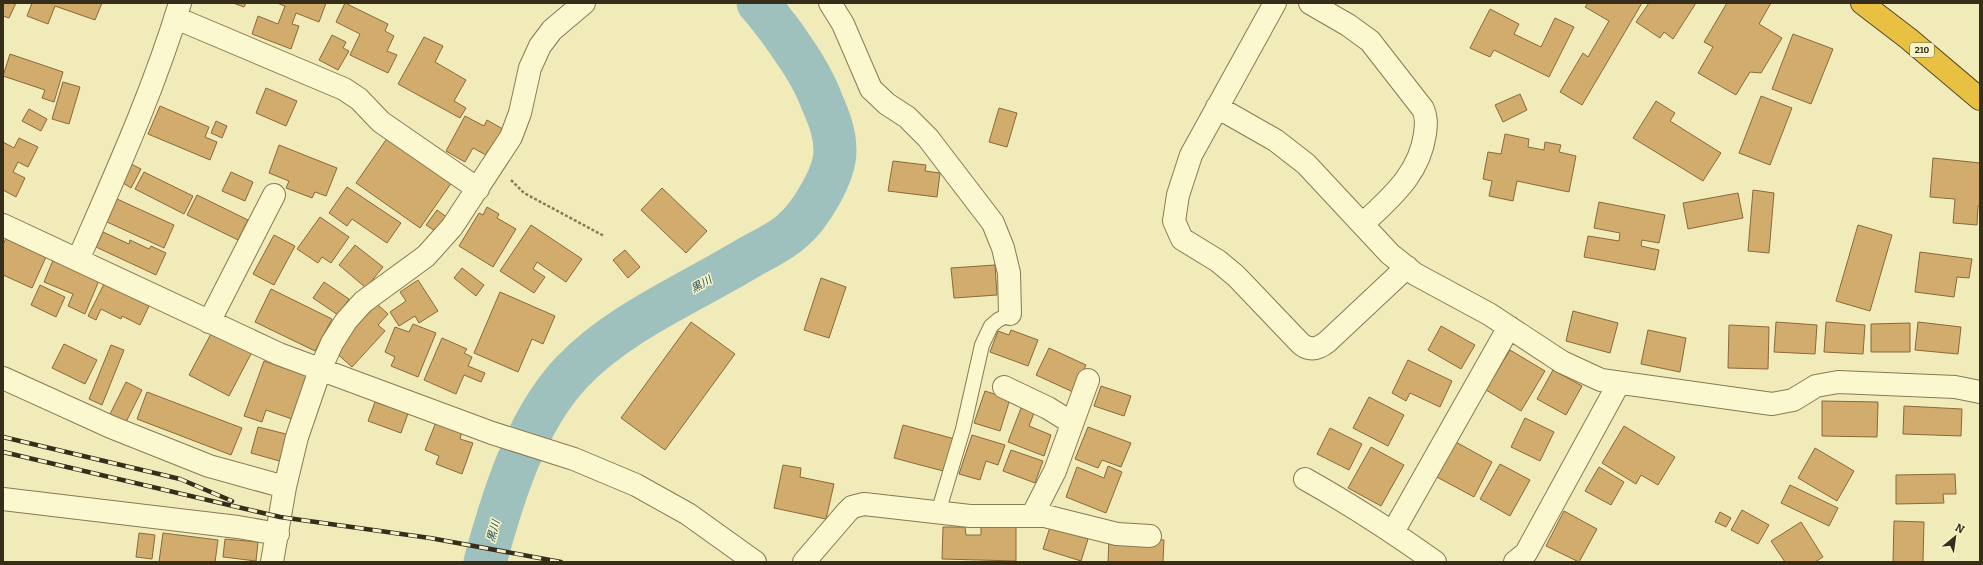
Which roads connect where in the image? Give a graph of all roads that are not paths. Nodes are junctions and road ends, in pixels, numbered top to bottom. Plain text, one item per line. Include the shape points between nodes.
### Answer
1 (584, 3) edge
2 (830, 3) edge
3 (1275, 3) edge
4 (1310, 3) edge
5 (1862, 3) edge
6 (178, 11) edge
7 (1980, 99) edge
8 (1217, 107) junction
9 (478, 189) junction
10 (274, 195) dead end
11 (1363, 224) junction
12 (3, 225) edge
13 (78, 260) junction
14 (1407, 267) junction
15 (1010, 314) joint
16 (209, 322) junction
17 (1509, 327) junction
18 (320, 370) junction
19 (3, 378) edge
20 (1088, 380) dead end
21 (1619, 383) junction
22 (1004, 387) dead end
23 (1980, 392) edge
24 (1072, 423) junction
25 (1305, 479) dead end
26 (285, 486) junction
27 (3, 499) edge
28 (938, 513) junction
29 (1032, 516) junction
30 (1393, 532) junction
31 (278, 534) junction
32 (1150, 536) dead end
33 (272, 562) edge
34 (755, 562) edge
35 (804, 562) edge
36 (1435, 562) edge
37 (1515, 562) edge

1 - 9 street via 552,30 540,46 530,68 517,125
2 - 15 street via 843,24 871,89 887,104 907,117 928,138 994,223 1009,273
3 - 8 street
4 - 11 street via 1370,41 1426,115 1424,141 1408,178
5 - 7 highway, 210
6 - 9 street via 344,89 359,99 381,122
6 - 13 street via 136,129
8 - 11 street via 1275,140 1306,164
8 - 14 street via 1191,155 1174,221 1182,239 1218,261 1236,276 1301,344 1311,349 1321,347
9 - 18 street via 438,244 426,256 358,307 332,344
10 - 16 street
11 - 14 street via 1390,254
12 - 13 street
13 - 16 street
14 - 17 street
15 - 28 lane via 991,326 982,345 963,429
16 - 18 street
17 - 21 street via 1562,362 1601,380
17 - 30 street
18 - 26 street via 297,437
18 - 34 street via 492,433 574,459 636,484 688,514
19 - 26 street via 110,427 209,466
20 - 24 street
21 - 23 street via 1772,404 1793,400 1816,386 1838,382 1955,387
21 - 37 street via 1526,552
22 - 24 street via 1048,408
24 - 29 street via 1048,488
25 - 30 street
26 - 31 street
27 - 31 street
28 - 29 street
28 - 35 street via 872,504 858,505 846,512
29 - 32 street via 1045,516 1117,534
30 - 36 street
31 - 33 street

